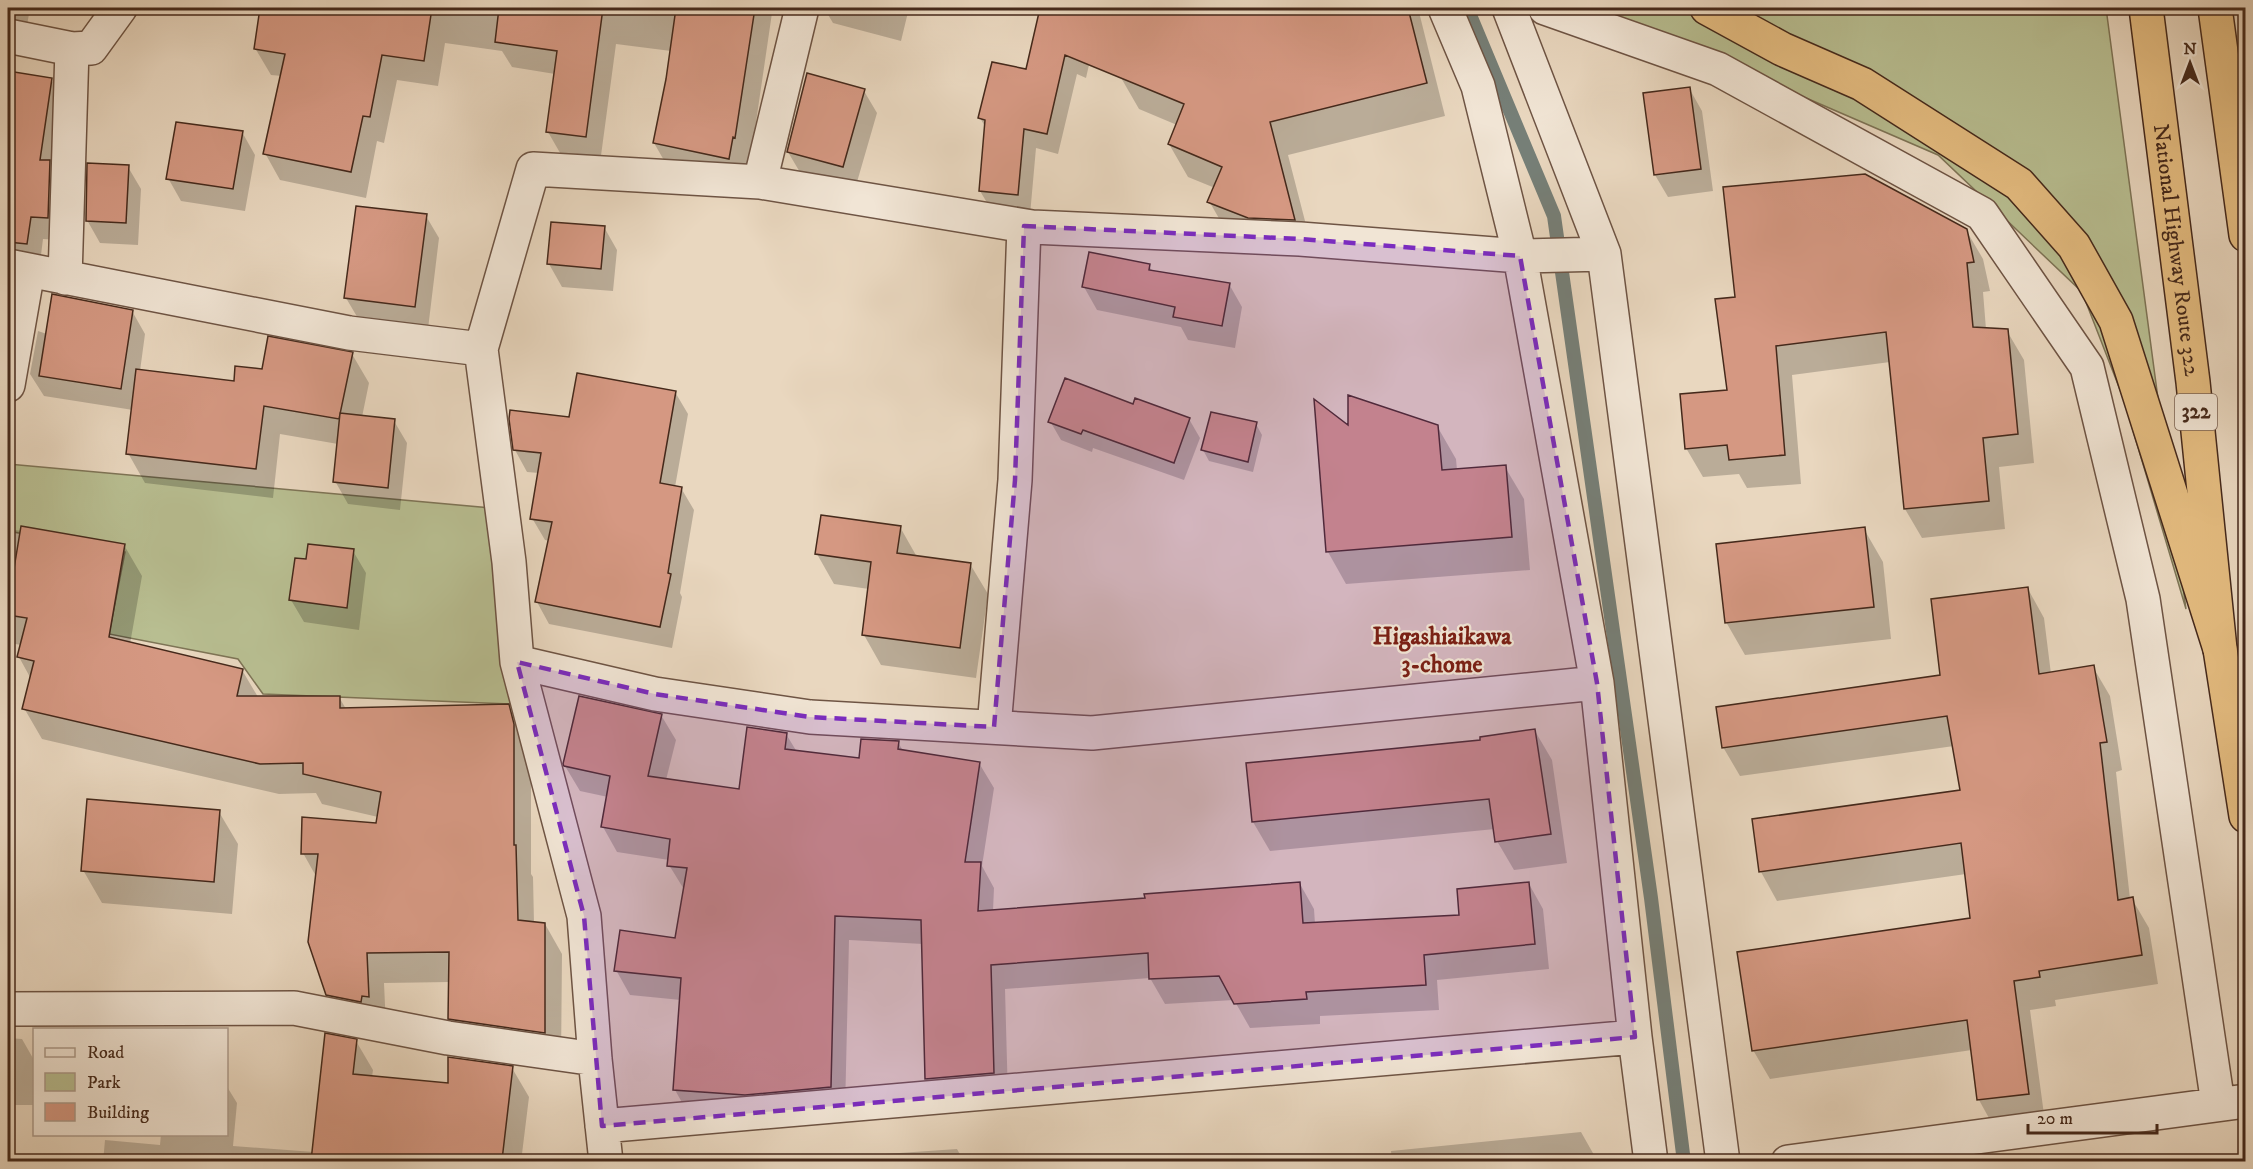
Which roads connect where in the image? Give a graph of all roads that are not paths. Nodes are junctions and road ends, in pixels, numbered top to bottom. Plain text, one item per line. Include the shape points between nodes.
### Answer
1 (120, 8) edge
2 (802, 8) edge
3 (1445, 8) edge
4 (1509, 8) edge
5 (1545, 8) edge
6 (1707, 8) edge
7 (2146, 8) edge
8 (2215, 8) edge
9 (8, 36) edge
10 (72, 50) junction
11 (760, 182) junction
12 (2245, 210) edge
13 (1024, 226) junction
14 (1604, 254) junction
15 (1520, 256) junction
16 (18, 269) edge
17 (65, 278) junction
18 (481, 349) junction
19 (8, 385) edge
20 (2220, 649) junction
21 (517, 662) junction
22 (1597, 683) junction
23 (994, 727) junction
24 (2246, 816) edge
25 (8, 1009) edge
26 (1635, 1037) junction
27 (595, 1059) junction
28 (2232, 1102) edge
29 (602, 1126) junction
30 (606, 1161) edge
31 (1651, 1161) edge
32 (1723, 1161) edge
33 (1788, 1161) edge

1 - 10 street via 91,48
2 - 11 street
3 - 15 street via 1478,86
4 - 14 street
5 - 28 street via 1718,69 1982,214 2087,367 2143,599
6 - 20 highway via 1782,49 1862,84 2019,184 2074,246 2116,321
7 - 20 highway, National Highway Route 322 / 322 via 2193,382
8 - 12 highway
9 - 10 street
10 - 17 street
11 - 13 street
11 - 18 street via 533,170
13 - 15 street via 1300,239
13 - 23 street via 1015,480
14 - 15 street
14 - 32 street
15 - 22 street
16 - 17 street
16 - 19 street
17 - 18 street via 349,333
18 - 21 street via 509,562
20 - 24 highway, National Highway Route 322 / 322
21 - 23 street via 655,694 810,717
21 - 27 street via 584,916
22 - 23 street via 1092,733
22 - 26 street
25 - 27 street via 294,1008 448,1038
26 - 29 street
26 - 31 street
27 - 29 street
28 - 33 street
29 - 30 street

